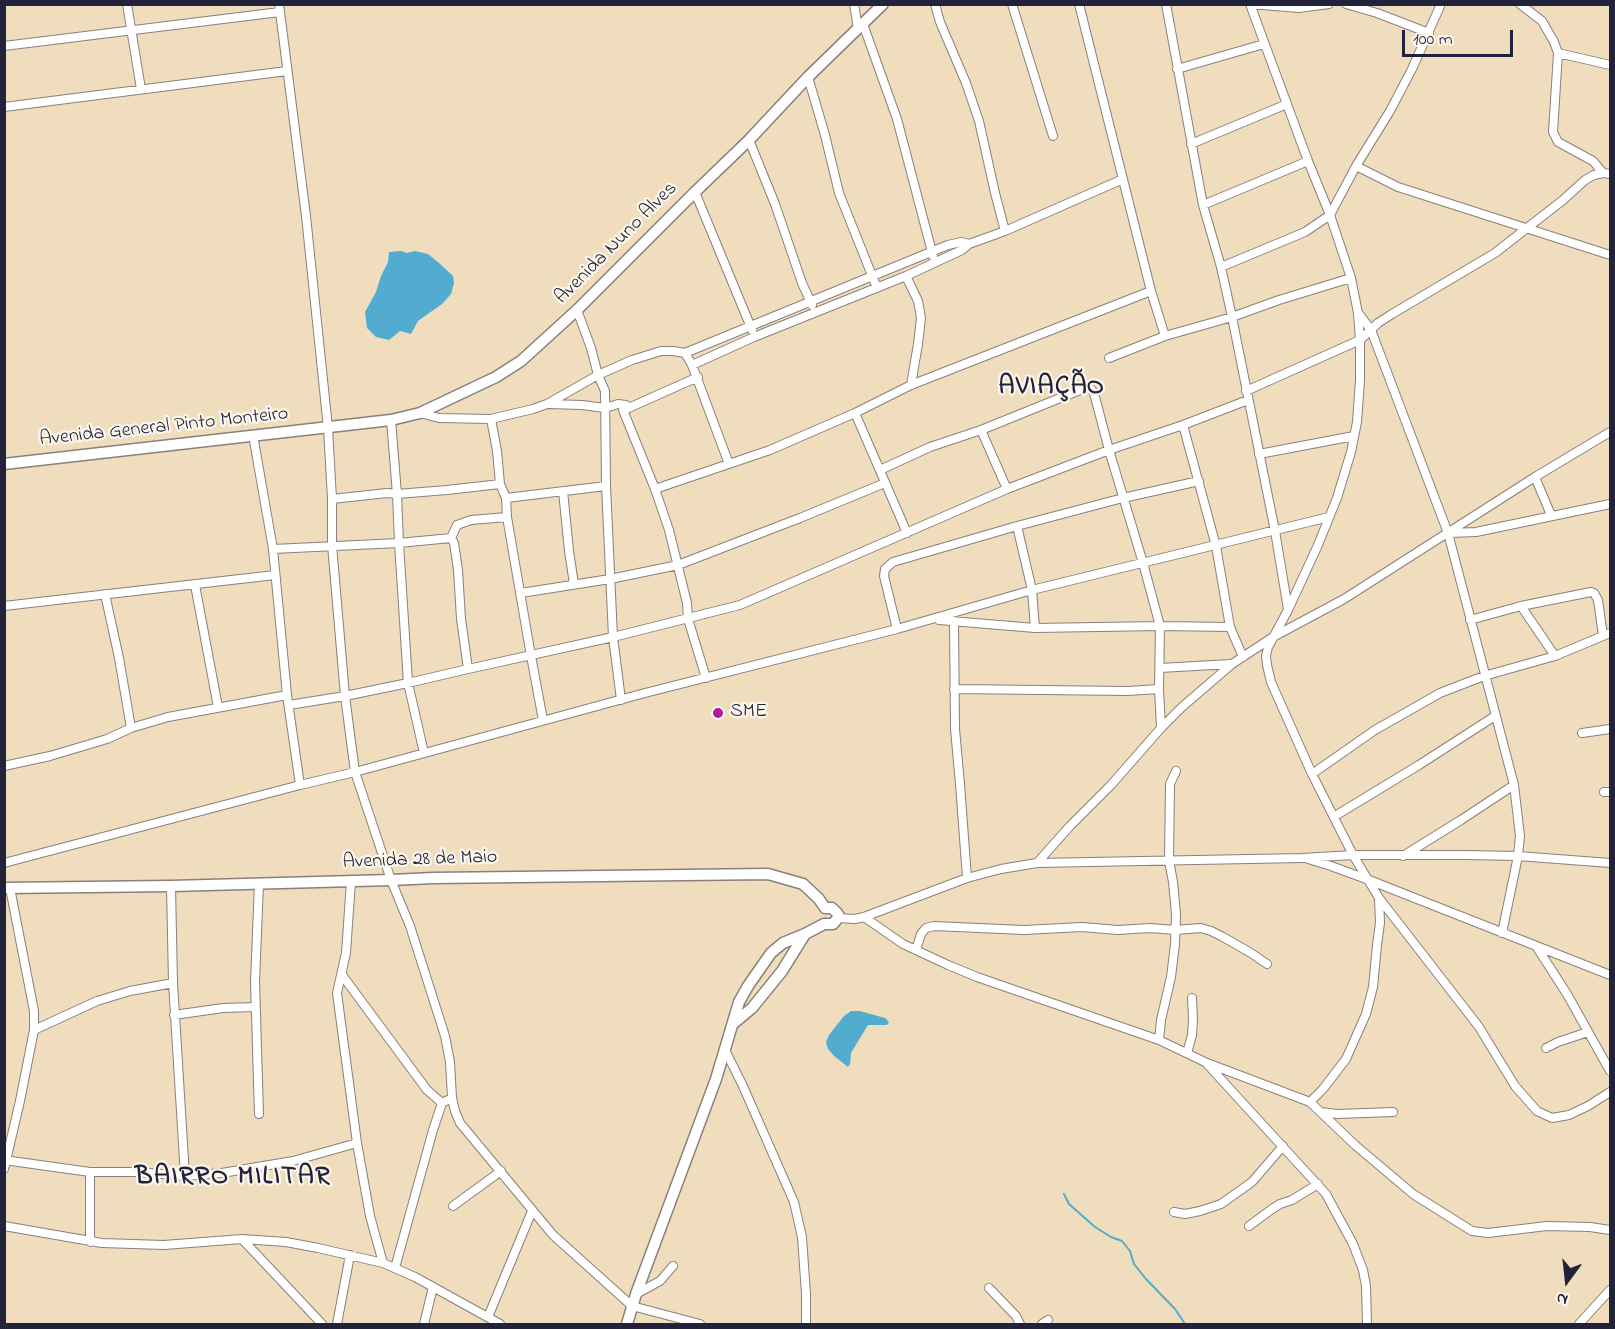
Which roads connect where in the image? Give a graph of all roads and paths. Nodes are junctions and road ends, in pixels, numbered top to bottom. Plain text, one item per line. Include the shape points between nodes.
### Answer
1 (127, 4) edge
2 (854, 4) edge
3 (883, 4) edge
4 (935, 4) edge
5 (1012, 4) edge
6 (1079, 4) edge
7 (1329, 4) edge
8 (1346, 4) edge
9 (1441, 4) edge
10 (1520, 4) edge
11 (1167, 5) edge
12 (280, 8) edge
13 (861, 26) junction
14 (131, 31) junction
15 (1429, 33) junction
16 (1264, 44) junction
17 (4, 46) edge
18 (1558, 53) junction
19 (1611, 65) edge
20 (1177, 69) junction
21 (287, 71) junction
22 (808, 77) junction
23 (141, 89) junction
24 (1287, 104) junction
25 (4, 107) edge
26 (1053, 136) dead end
27 (749, 140) junction
28 (1191, 144) junction
29 (1308, 161) junction
30 (1356, 166) junction
31 (1607, 173) edge
32 (1123, 179) junction
33 (695, 192) junction
34 (1203, 205) junction
35 (1330, 215) junction
36 (1527, 229) junction
37 (1005, 231) junction
38 (969, 244) junction
39 (931, 251) junction
40 (1611, 255) edge
41 (936, 262) junction
42 (1221, 267) junction
43 (872, 276) junction
44 (906, 276) junction
45 (1351, 278) junction
46 (877, 288) junction
47 (1151, 291) junction
48 (810, 302) junction
49 (577, 310) junction
50 (815, 313) junction
51 (1358, 313) junction
52 (1232, 316) junction
53 (751, 326) junction
54 (1371, 330) junction
55 (1165, 336) junction
56 (754, 337) junction
57 (1360, 340) junction
58 (684, 353) junction
59 (1109, 358) dead end
60 (692, 365) junction
61 (598, 375) junction
62 (698, 378) junction
63 (911, 385) junction
64 (1246, 390) junction
65 (1248, 400) junction
66 (547, 404) junction
67 (605, 408) junction
68 (623, 410) junction
69 (420, 413) junction
70 (855, 413) junction
71 (491, 419) junction
72 (391, 420) junction
73 (1183, 425) junction
74 (328, 428) junction
75 (981, 430) junction
76 (1611, 432) edge
77 (253, 435) junction
78 (1354, 436) junction
79 (1108, 450) junction
80 (1259, 454) junction
81 (4, 464) edge
82 (729, 464) junction
83 (880, 470) junction
84 (1535, 477) junction
85 (1199, 481) junction
86 (885, 483) junction
87 (500, 484) junction
88 (606, 486) junction
89 (655, 489) junction
90 (1007, 489) junction
91 (563, 491) junction
92 (397, 494) junction
93 (506, 498) junction
94 (1123, 498) junction
95 (332, 499) junction
96 (1611, 504) edge
97 (1551, 515) junction
98 (507, 517) junction
99 (1329, 517) junction
100 (1017, 526) junction
101 (1275, 531) junction
102 (907, 533) junction
103 (1448, 533) junction
104 (451, 538) junction
105 (399, 543) junction
106 (332, 545) junction
107 (1216, 546) junction
108 (273, 549) junction
109 (1143, 563) junction
110 (678, 566) junction
111 (275, 575) junction
112 (610, 579) junction
113 (195, 585) junction
114 (574, 585) junction
115 (1032, 590) junction
116 (521, 592) junction
117 (105, 594) junction
118 (4, 606) edge
119 (1521, 606) junction
120 (1288, 610) junction
121 (933, 619) junction
122 (688, 620) junction
123 (1470, 620) junction
124 (954, 621) junction
125 (1160, 626) junction
126 (1230, 627) junction
127 (1035, 628) junction
128 (897, 629) junction
129 (1607, 635) edge
130 (613, 637) junction
131 (1273, 637) junction
132 (531, 656) junction
133 (1555, 656) junction
134 (1243, 657) junction
135 (1232, 664) junction
136 (1160, 668) junction
137 (468, 669) junction
138 (1485, 676) junction
139 (706, 678) junction
140 (408, 683) junction
141 (954, 689) junction
142 (1160, 689) junction
143 (287, 695) junction
144 (345, 696) junction
145 (621, 700) junction
146 (289, 705) junction
147 (218, 707) junction
148 (1495, 716) junction
149 (543, 720) junction
150 (131, 728) junction
151 (1161, 728) junction
152 (1611, 729) edge
153 (1582, 733) dead end
154 (424, 753) junction
155 (4, 766) edge
156 (1176, 771) dead end
157 (355, 772) junction
158 (1312, 774) junction
159 (300, 785) junction
160 (1514, 785) junction
161 (1335, 816) junction
162 (1353, 855) junction
163 (1403, 856) junction
164 (1518, 856) junction
165 (1302, 858) junction
166 (1169, 861) junction
167 (4, 863) edge
168 (1036, 863) junction
169 (1611, 863) edge
170 (967, 878) junction
171 (391, 880) junction
172 (1369, 880) junction
173 (351, 881) junction
174 (259, 884) junction
175 (171, 886) junction
176 (8, 888) edge
177 (1379, 898) junction
178 (825, 908) junction
179 (864, 917) junction
180 (838, 918) junction
181 (824, 924) junction
182 (1175, 930) junction
183 (1502, 933) junction
184 (805, 934) junction
185 (1536, 946) junction
186 (916, 950) junction
187 (1267, 964) dead end
188 (342, 975) junction
189 (1611, 975) edge
190 (173, 983) junction
191 (1192, 998) dead end
192 (255, 1007) junction
193 (174, 1015) junction
194 (733, 1024) junction
195 (34, 1030) junction
196 (1588, 1032) junction
197 (1159, 1040) junction
198 (1546, 1048) dead end
199 (725, 1050) junction
200 (1188, 1053) junction
201 (1207, 1063) junction
202 (1611, 1071) edge
203 (1611, 1092) edge
204 (452, 1098) junction
205 (1310, 1102) junction
206 (442, 1103) junction
207 (1321, 1112) junction
208 (1393, 1112) dead end
209 (259, 1114) dead end
210 (357, 1143) junction
211 (1283, 1146) junction
212 (5, 1163) edge
213 (90, 1172) junction
214 (501, 1172) junction
215 (185, 1176) junction
216 (1318, 1184) junction
217 (453, 1206) dead end
218 (532, 1211) junction
219 (1174, 1212) dead end
220 (4, 1226) edge
221 (1249, 1226) dead end
222 (1611, 1230) edge
223 (242, 1239) junction
224 (90, 1242) junction
225 (350, 1255) junction
226 (384, 1263) junction
227 (673, 1266) dead end
228 (395, 1268) junction
229 (433, 1287) junction
230 (989, 1288) dead end
231 (1611, 1290) edge
232 (636, 1294) junction
233 (632, 1306) junction
234 (488, 1317) junction
235 (322, 1324) edge
236 (336, 1324) edge
237 (424, 1324) edge
238 (500, 1324) edge
239 (627, 1324) edge
240 (700, 1324) edge
241 (806, 1324) edge
242 (1020, 1324) edge
243 (1367, 1324) edge
244 (1579, 1324) edge

1 - 14 street
2 - 13 street
3 - 13 street, Avenida Nuno Alves
4 - 37 street via 979,121
5 - 26 street
6 - 32 street
7 - 16 street via 1299,8 1250,4
8 - 15 street
9 - 15 street
10 - 18 street via 1542,21
11 - 20 street
12 - 14 street
12 - 21 street
13 - 22 street, Avenida Nuno Alves
13 - 39 street via 897,119
14 - 17 street
14 - 23 street
15 - 30 street via 1390,111
16 - 20 street
16 - 24 street
18 - 19 street
18 - 31 street via 1553,132 1558,142
20 - 28 street
21 - 23 street
21 - 74 street
22 - 27 street, Avenida Nuno Alves
22 - 43 street via 839,193
23 - 25 street
24 - 28 street
24 - 29 street
27 - 33 street, Avenida Nuno Alves
27 - 48 street
28 - 34 street
29 - 34 street
29 - 35 street
30 - 35 street
30 - 36 street via 1398,187
31 - 36 street via 1586,180
32 - 37 street
32 - 47 street
33 - 49 street, Avenida Nuno Alves
33 - 53 street
34 - 42 street
35 - 42 street via 1305,232
35 - 45 street
36 - 40 street
36 - 54 street
37 - 38 street
38 - 39 street via 961,242
38 - 41 street
39 - 41 street
39 - 43 street
41 - 44 street
42 - 52 street
43 - 46 street
43 - 48 street
44 - 46 street
44 - 63 street via 921,318
45 - 51 street
45 - 52 street
46 - 50 street
47 - 55 street
47 - 63 street
48 - 50 street
48 - 53 street
49 - 61 street
49 - 69 street, Avenida Nuno Alves via 513,366
50 - 56 street
51 - 54 street
51 - 57 street
52 - 55 street
52 - 64 street
53 - 56 street
53 - 58 street
54 - 57 street
54 - 103 street
55 - 59 street
56 - 60 street
57 - 64 street
57 - 78 street
58 - 60 street
58 - 61 street via 661,351
60 - 62 street
61 - 66 street
61 - 67 street via 605,391
62 - 68 street
62 - 82 street
63 - 70 street
64 - 65 street
65 - 73 street
65 - 80 street
66 - 67 street
66 - 71 street
67 - 68 street via 623,404
67 - 88 street
68 - 89 street
69 - 71 street via 439,418
69 - 72 street, Avenida Nuno Alves
70 - 82 street
70 - 83 street
71 - 87 street
72 - 74 street, Avenida Nuno Alves
72 - 92 street
73 - 79 street
73 - 85 street
74 - 77 street, Avenida General Pinto Monteiro
74 - 95 street
75 - 79 street via 1088,388 1094,393
75 - 83 street
75 - 90 street
76 - 84 street
77 - 81 street, Avenida General Pinto Monteiro
77 - 108 street
78 - 80 street
78 - 99 street
79 - 90 street
79 - 94 street
80 - 101 street
82 - 89 street
83 - 86 street
84 - 97 street
84 - 103 street
85 - 94 street
85 - 107 street
86 - 102 street
86 - 110 street
87 - 92 street
87 - 93 street
88 - 91 street
88 - 112 street
89 - 110 street
90 - 102 street
91 - 93 street
91 - 114 street
92 - 95 street
92 - 105 street
93 - 98 street
94 - 100 street
94 - 109 street
95 - 106 street
96 - 97 street
97 - 103 street via 1476,532
98 - 104 street via 464,522 457,525
98 - 116 street
99 - 101 street
99 - 120 street
100 - 115 street
100 - 128 street via 888,565 884,576
101 - 107 street
101 - 120 street
102 - 122 street via 740,605
103 - 123 street
103 - 131 street via 1344,599
104 - 105 street
104 - 137 street
105 - 106 street
105 - 140 street
106 - 108 street
106 - 144 street
107 - 109 street
107 - 126 street
108 - 111 street
109 - 115 street
109 - 125 street
110 - 112 street
110 - 122 street
111 - 113 street
111 - 143 street
112 - 114 street
112 - 130 street
113 - 117 street
113 - 147 street
114 - 116 street
115 - 121 street
115 - 127 street
116 - 132 street
117 - 118 street
117 - 150 street
119 - 123 street
119 - 129 street via 1594,592
119 - 133 street
120 - 131 street
121 - 124 street
121 - 128 street
122 - 130 street
122 - 139 street
123 - 138 street
124 - 127 street
124 - 141 street
125 - 126 street
125 - 127 street
125 - 136 street
126 - 134 street
128 - 139 street
129 - 133 street
130 - 132 street
130 - 145 street
131 - 134 street
131 - 158 street via 1266,656 1271,682
132 - 137 street
132 - 149 street
133 - 138 street
134 - 135 street
135 - 136 street
135 - 151 street
136 - 142 street
137 - 140 street
138 - 148 street
138 - 158 street via 1440,693 1375,730
139 - 145 street
140 - 144 street
140 - 154 street
141 - 142 street
141 - 170 street
142 - 151 street
143 - 146 street
143 - 147 street
144 - 146 street
144 - 157 street
145 - 149 street
146 - 159 street
147 - 150 street
148 - 160 street
148 - 161 street
149 - 154 street
150 - 155 street via 99,742
151 - 168 street
152 - 153 street
154 - 157 street
156 - 166 street via 1170,784
157 - 159 street
157 - 171 street
158 - 161 street
159 - 167 street
160 - 163 street
160 - 164 street via 1520,836
161 - 162 street
162 - 163 street
162 - 165 street
162 - 172 street
163 - 164 street
164 - 169 street
164 - 183 street
165 - 166 street
165 - 172 street
166 - 168 street
166 - 182 street
168 - 170 street
170 - 179 street
171 - 173 street, Avenida 28 de Maio
171 - 178 street, Avenida 28 de Maio via 768,874 803,884
171 - 204 street via 445,1036
172 - 177 street
172 - 183 street
173 - 174 street, Avenida 28 de Maio
173 - 188 street
174 - 175 street, Avenida 28 de Maio
174 - 192 street
175 - 176 street, Avenida 28 de Maio
175 - 190 street
176 - 195 street via 34,1011
177 - 203 street via 1479,1027 1515,1086 1537,1111 1552,1118 1569,1115
177 - 205 street via 1380,923 1366,1014 1346,1059
178 - 180 street via 836,910
178 - 181 street via 820,914
179 - 180 street
179 - 186 street
180 - 181 street via 832,924
181 - 184 street
182 - 186 street via 934,926 921,934
182 - 187 street via 1211,931
182 - 197 street
183 - 185 street
184 - 194 street via 761,997
184 - 194 street via 771,953 747,986
185 - 189 street
185 - 196 street
186 - 197 street via 977,977
188 - 206 street via 427,1090
188 - 210 street via 337,993
190 - 193 street
190 - 195 street via 97,1001
191 - 200 street
192 - 193 street
192 - 209 street
193 - 215 street
194 - 199 street
195 - 212 street
196 - 198 street
196 - 202 street
197 - 200 street
199 - 232 street
199 - 241 street via 794,1202 802,1237
200 - 201 street
201 - 205 street
201 - 211 street
204 - 206 street
204 - 214 street via 460,1123
205 - 207 street
206 - 228 street
207 - 208 street
207 - 222 street via 1413,1194 1472,1231 1488,1233 1547,1226
210 - 215 street via 292,1161
210 - 226 street via 370,1216
211 - 216 street
211 - 219 street via 1252,1182 1221,1204 1185,1214
212 - 213 street
213 - 215 street
213 - 224 street
214 - 217 street
214 - 218 street
216 - 221 street
216 - 243 street via 1342,1222 1363,1270
218 - 233 street
218 - 234 street
220 - 224 street
223 - 224 street via 164,1245
223 - 225 street via 286,1242
223 - 235 street
225 - 226 street
225 - 236 street
226 - 228 street
227 - 232 street via 660,1281
228 - 229 street
229 - 234 street
229 - 237 street
230 - 242 street
231 - 244 street
232 - 233 street
233 - 239 street
233 - 240 street
234 - 238 street

